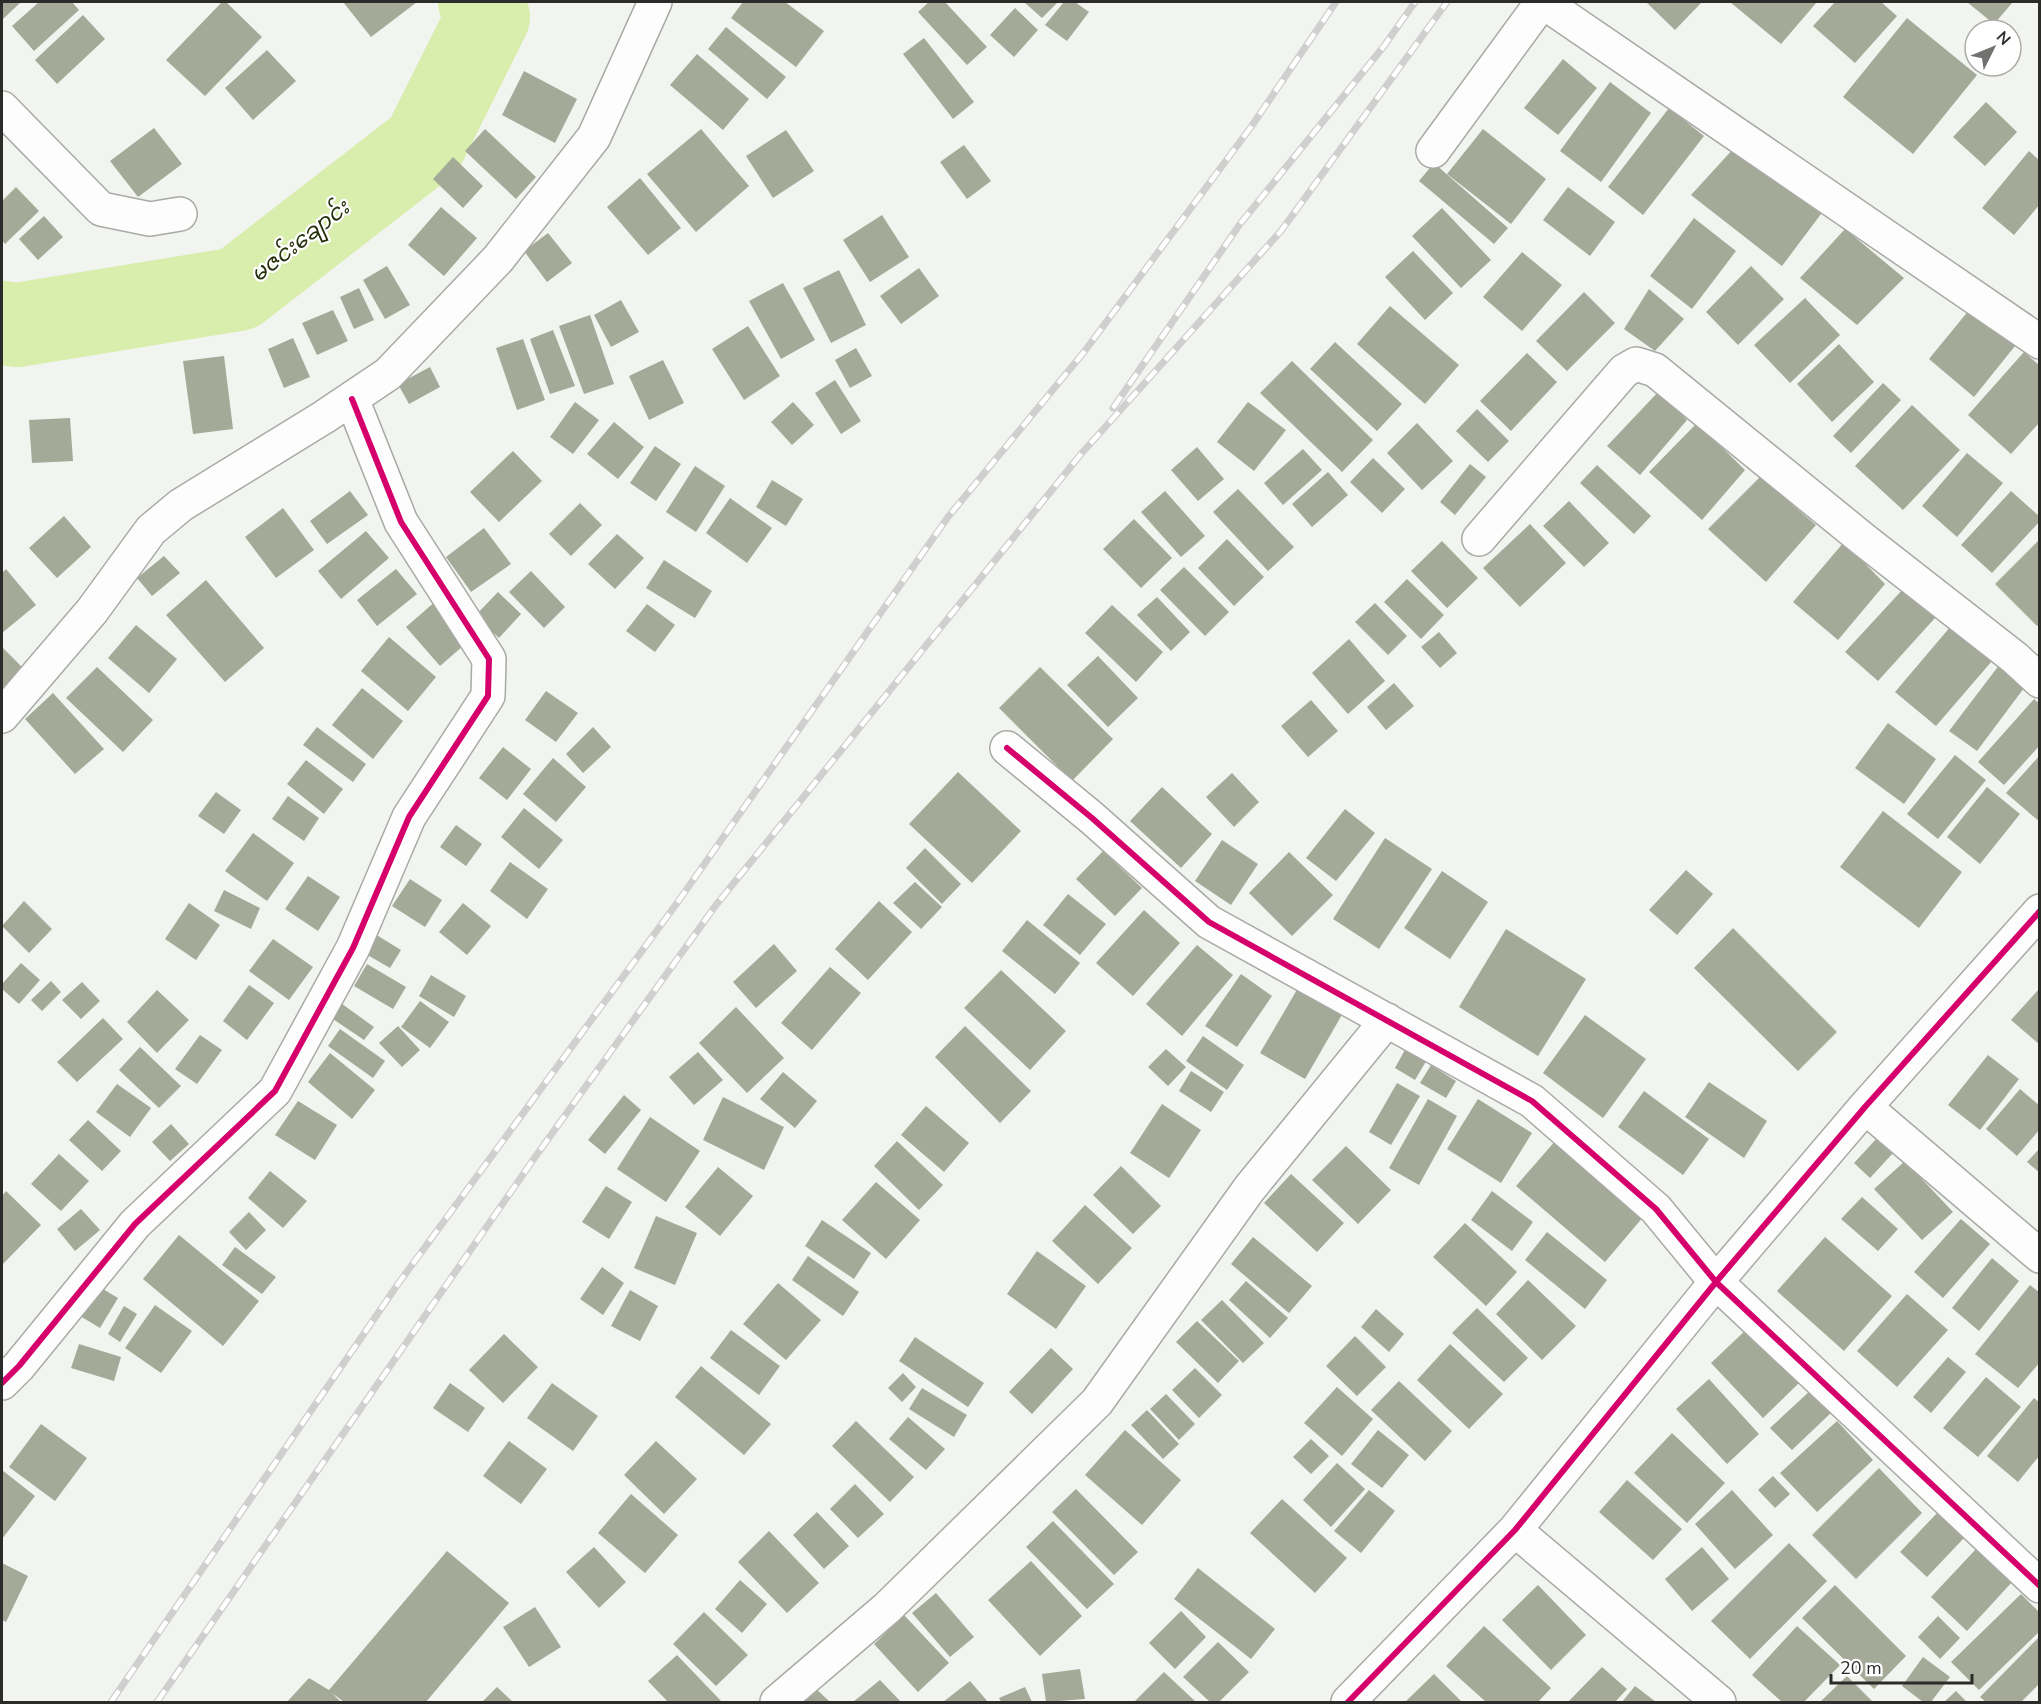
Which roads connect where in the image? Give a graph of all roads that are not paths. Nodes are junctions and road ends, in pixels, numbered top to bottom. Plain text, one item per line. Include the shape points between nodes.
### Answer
1 (655, 2) edge
2 (1543, 2) edge
3 (2, 108) edge
4 (1433, 151) dead end
5 (180, 214) dead end
6 (2040, 342) edge
7 (352, 399) junction
8 (1479, 539) dead end
9 (2040, 681) edge
10 (2, 716) edge
11 (1007, 748) dead end
12 (2040, 911) edge
13 (1387, 1020) junction
14 (1865, 1107) junction
15 (2040, 1256) edge
16 (1716, 1282) junction
17 (2, 1383) edge
18 (1515, 1530) junction
19 (2040, 1586) edge
20 (777, 1702) edge
21 (1348, 1702) edge
22 (1719, 1702) edge

1 - 7 street via 594,137 498,260 453,309 388,374
2 - 4 street
2 - 6 street
3 - 5 street via 101,209 150,219
7 - 10 street via 181,505 151,530 92,611
7 - 17 street via 400,522 489,658 488,696 409,817 353,948 275,1091 135,1224
8 - 9 street via 1624,371 1636,364 1655,370
11 - 13 street via 1209,922
12 - 14 street
13 - 16 street via 1532,1101 1656,1209
13 - 20 street via 1249,1189 1097,1402 887,1608
14 - 15 street
14 - 16 street
16 - 18 street
16 - 19 street
18 - 21 street
18 - 22 street

